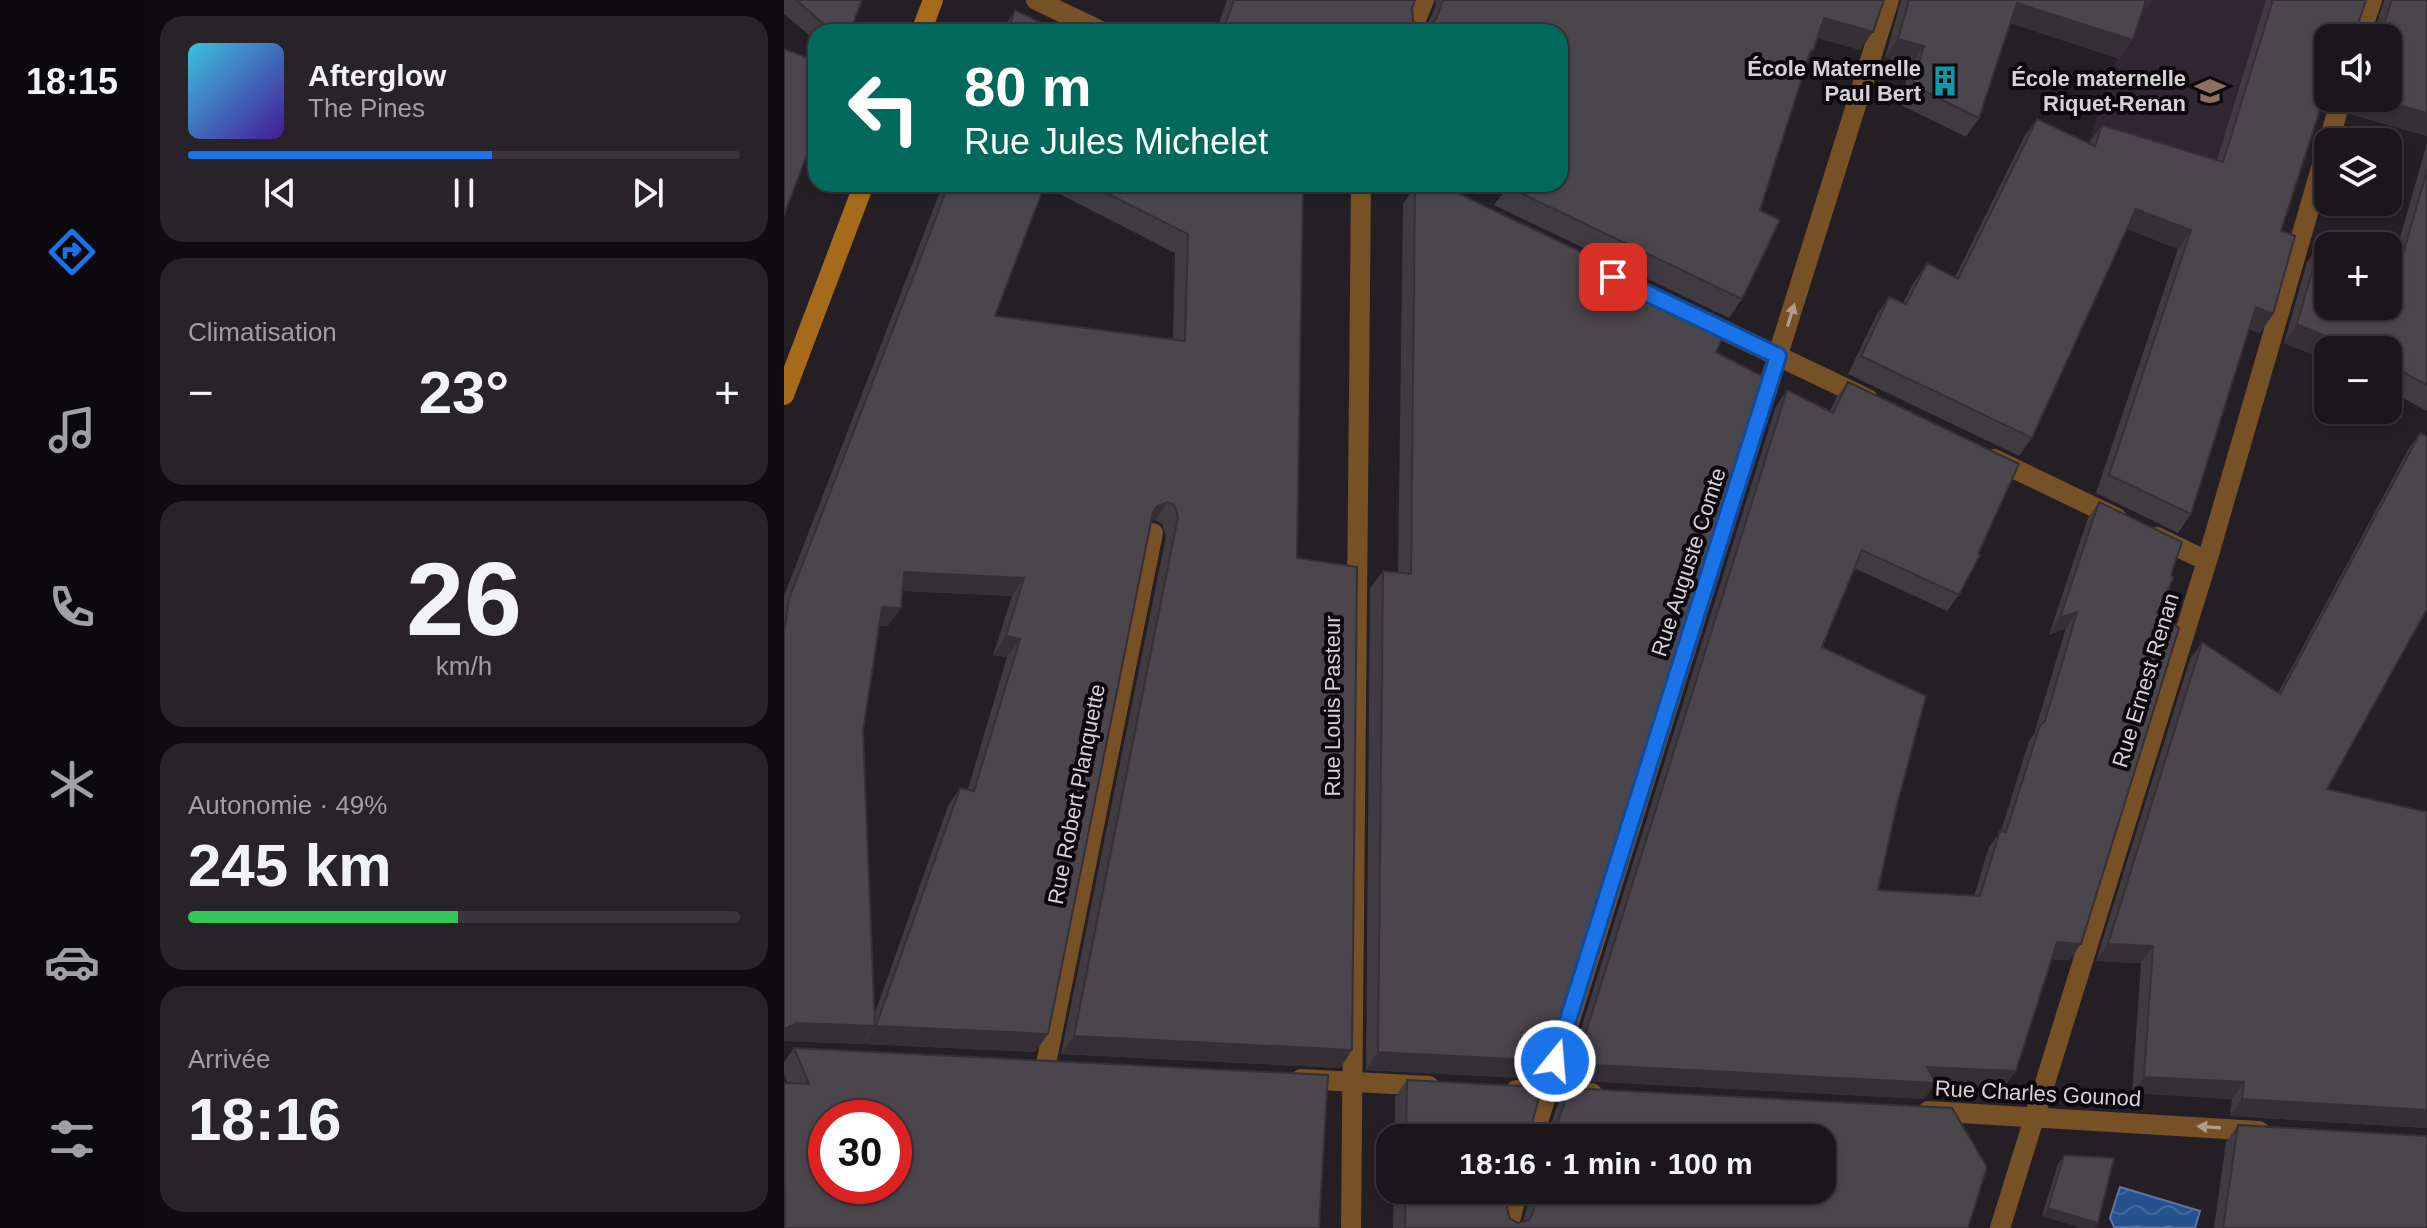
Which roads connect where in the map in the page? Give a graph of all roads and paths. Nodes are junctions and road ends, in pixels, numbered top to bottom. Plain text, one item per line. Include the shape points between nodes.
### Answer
1 (933, 0) edge
2 (1036, 0) edge
3 (1424, 0) edge
4 (1889, 0) edge
5 (2372, 0) edge
6 (924, 24) edge
7 (1086, 24) edge
8 (1414, 24) edge
9 (2364, 24) edge
10 (2314, 191) edge
11 (861, 192) edge
12 (1361, 192) edge
13 (1678, 308) edge
14 (1778, 356) junction
15 (784, 395) edge
16 (1893, 411) edge
17 (1978, 452) edge
18 (1153, 533) edge
19 (2207, 561) junction
20 (1046, 1064) edge
21 (1276, 1078) edge
22 (1353, 1082) junction
23 (1442, 1086) edge
24 (1502, 1089) edge
25 (1546, 1091) junction
26 (1609, 1094) edge
27 (1908, 1110) edge
28 (2034, 1117) junction
29 (1537, 1124) edge
30 (2283, 1132) edge
31 (1514, 1204) edge
32 (1351, 1228) edge
33 (1508, 1228) edge
34 (2000, 1228) edge

1 - 6 main road
2 - 7 street
3 - 8 street
14 -> 4 street, Rue Auguste Comte
5 - 9 street
10 - 19 street, Rue Ernest Renan
11 - 15 main road
12 - 22 street, Rue Louis Pasteur
13 - 14 street
14 - 16 street
14 - 25 street, Rue Auguste Comte
17 - 19 street
18 - 20 street, Rue Robert Planquette
19 - 28 street, Rue Ernest Renan
21 - 22 street
22 - 23 street
22 - 32 street, Rue Louis Pasteur
24 - 25 street
25 - 26 street
25 - 29 street, Rue Auguste Comte
27 - 28 street, Rue Charles Gounod
30 -> 28 street, Rue Charles Gounod
28 - 34 street, Rue Ernest Renan
31 - 33 street

